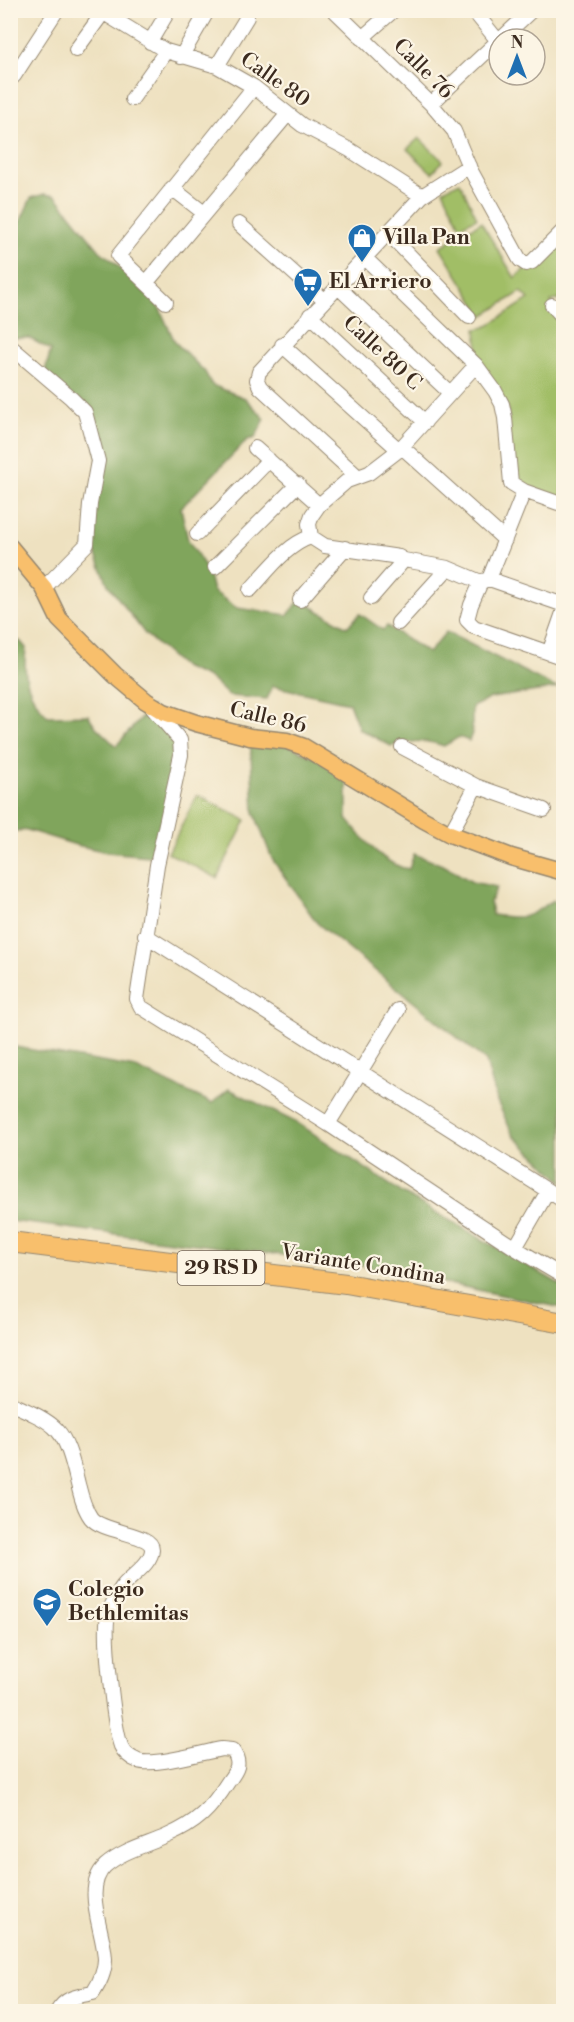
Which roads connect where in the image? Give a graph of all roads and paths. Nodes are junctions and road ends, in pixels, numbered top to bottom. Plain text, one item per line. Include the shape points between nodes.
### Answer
1 (57, 10) edge
2 (169, 10) edge
3 (208, 10) edge
4 (394, 10) edge
5 (473, 10) edge
6 (334, 11) edge
7 (530, 11) edge
8 (109, 13) edge
9 (247, 17) dead end
10 (488, 27) edge
11 (513, 27) edge
12 (362, 38) junction
13 (150, 42) junction
14 (76, 50) dead end
15 (166, 51) junction
16 (487, 51) edge
17 (181, 57) junction
18 (217, 66) junction
19 (14, 76) dead end
20 (254, 87) junction
21 (132, 99) dead end
22 (431, 104) junction
23 (287, 115) junction
24 (470, 168) junction
25 (172, 188) junction
26 (422, 196) junction
27 (204, 213) junction
28 (239, 224) dead end
29 (564, 230) edge
30 (388, 233) junction
31 (365, 258) junction
32 (147, 282) junction
33 (337, 286) junction
34 (324, 300) junction
35 (166, 302) dead end
36 (552, 305) dead end
37 (310, 315) junction
38 (469, 316) dead end
39 (564, 318) edge
40 (282, 345) junction
41 (10, 346) edge
42 (476, 365) junction
43 (450, 393) junction
44 (425, 422) junction
45 (255, 448) dead end
46 (400, 448) junction
47 (269, 460) junction
48 (357, 476) junction
49 (298, 484) junction
50 (524, 491) junction
51 (564, 503) edge
52 (320, 505) junction
53 (197, 534) dead end
54 (311, 537) junction
55 (505, 540) junction
56 (10, 547) edge
57 (342, 548) junction
58 (404, 560) junction
59 (215, 567) dead end
60 (448, 568) junction
61 (485, 580) junction
62 (44, 588) junction
63 (250, 590) dead end
64 (371, 598) dead end
65 (300, 600) dead end
66 (564, 605) edge
67 (564, 610) edge
68 (398, 623) dead end
69 (549, 653) junction
70 (564, 658) edge
71 (146, 701) junction
72 (402, 747) dead end
73 (476, 786) junction
74 (544, 810) dead end
75 (450, 834) junction
76 (564, 872) edge
77 (145, 934) junction
78 (398, 1010) dead end
79 (362, 1071) junction
80 (328, 1124) junction
81 (548, 1191) junction
82 (564, 1201) edge
83 (10, 1242) edge
84 (515, 1248) junction
85 (564, 1277) edge
86 (564, 1323) edge
87 (10, 1403) edge
88 (57, 2012) edge

1 - 19 street
2 - 13 street
3 - 17 street
4 - 12 street
5 - 10 street
6 - 12 street, Calle 76
7 - 11 street
8 - 13 street, Calle 80
8 - 14 street
9 - 18 street
12 - 22 street, Calle 76
13 - 15 street, Calle 80
15 - 17 street, Calle 80
15 - 21 street
16 - 22 street
17 - 18 street, Calle 80
18 - 20 street, Calle 80
20 - 23 street, Calle 80
20 - 25 street
22 - 24 street, Calle 76 via 454,131
23 - 26 street, Calle 80
23 - 27 street
24 - 26 street
24 - 29 street, Calle 76 via 520,260 526,264
25 - 27 street
25 - 32 street via 118,255
26 - 30 street
27 - 32 street
28 - 34 street
30 - 31 street
30 - 38 street
31 - 33 street
31 - 42 street
32 - 35 street
33 - 34 street
33 - 43 street
34 - 37 street
36 - 39 street
37 - 40 street
37 - 44 street, Calle 80 C
40 - 46 street
40 - 48 street via 259,372 260,387
41 - 62 street via 85,412 98,461 87,544
42 - 43 street
42 - 50 street via 502,404 511,483
43 - 44 street
44 - 46 street
45 - 47 street
46 - 48 street via 369,472
46 - 55 street
47 - 49 street
47 - 53 street
48 - 52 street
48 - 57 street via 353,487 326,511 318,524 322,539
49 - 52 street
49 - 59 street
50 - 51 street
50 - 55 street
52 - 54 street via 309,524
54 - 57 street via 325,546
54 - 63 street via 286,553
55 - 61 street
56 - 62 main road, Calle 86
57 - 58 street
57 - 65 street
58 - 60 street
58 - 64 street
60 - 61 street
60 - 68 street
61 - 66 street
61 - 69 street via 467,620 474,627
62 - 71 main road, Calle 86 via 68,629
67 - 69 street
69 - 70 street
71 - 75 main road, Calle 86 via 196,723 304,747
71 - 77 street via 180,740 181,755
72 - 73 street
73 - 74 street
73 - 75 street
75 - 76 main road, Calle 86
77 - 79 street
77 - 80 street via 137,999 141,1006
78 - 79 street
79 - 80 street
79 - 81 street
80 - 84 street
81 - 82 street
81 - 84 street
83 - 86 highway, Variante Condina / 29 RS D via 381,1289
84 - 85 street
87 - 88 street via 45,1420 62,1434 80,1493 97,1525 143,1538 153,1548 150,1558 121,1587 107,1616 117,1733 122,1749 146,1762 222,1749 232,1750 237,1757 231,1779 204,1815 169,1836 136,1848 100,1872 94,1887 105,1960 102,1977 93,1993 71,1998

